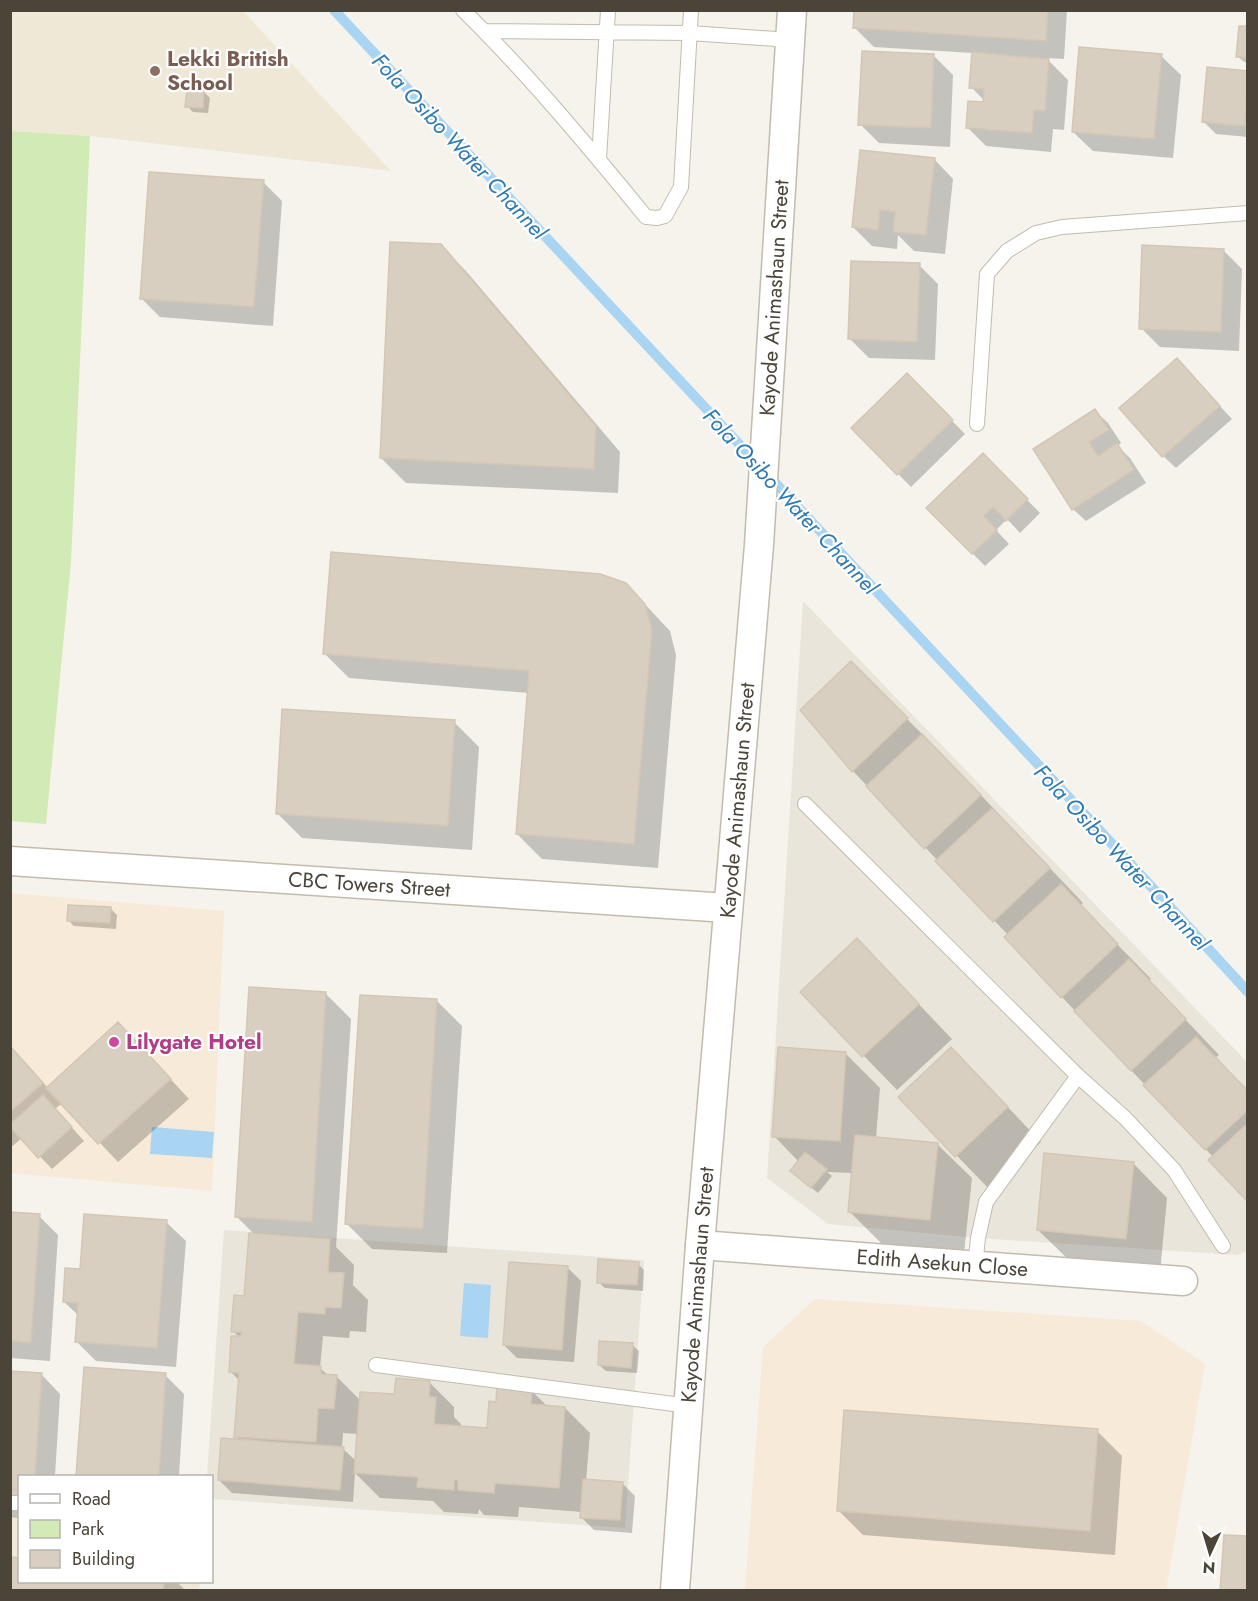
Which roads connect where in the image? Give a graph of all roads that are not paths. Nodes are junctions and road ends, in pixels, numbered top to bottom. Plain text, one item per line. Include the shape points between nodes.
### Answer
1 (463, 10) edge
2 (608, 10) edge
3 (691, 10) edge
4 (792, 10) edge
5 (484, 31) junction
6 (606, 31) junction
7 (690, 33) junction
8 (790, 40) junction
9 (598, 159) junction
10 (1248, 213) edge
11 (977, 424) dead end
12 (805, 804) dead end
13 (10, 861) edge
14 (728, 908) junction
15 (1077, 1076) junction
16 (700, 1245) junction
17 (1223, 1246) dead end
18 (975, 1266) junction
19 (1183, 1281) dead end
20 (376, 1365) dead end
21 (689, 1406) junction
22 (675, 1590) edge

1 - 5 lane
2 - 6 lane
3 - 7 lane
4 - 8 street, Kayode Animashaun Street
5 - 6 lane
5 - 9 lane
6 - 7 lane
6 - 9 lane
7 - 8 lane
7 - 9 lane via 681,187 665,216 646,217
8 - 14 street, Kayode Animashaun Street via 759,545
10 - 11 lane via 1062,227 1036,233 1007,251 987,274
12 - 15 lane
13 - 14 street, CBC Towers Street
14 - 16 street, Kayode Animashaun Street
15 - 17 lane via 1125,1118 1174,1170
15 - 18 lane via 986,1202
16 - 18 street, Edith Asekun Close
16 - 21 street, Kayode Animashaun Street
18 - 19 street, Edith Asekun Close
20 - 21 lane
21 - 22 street, Kayode Animashaun Street

